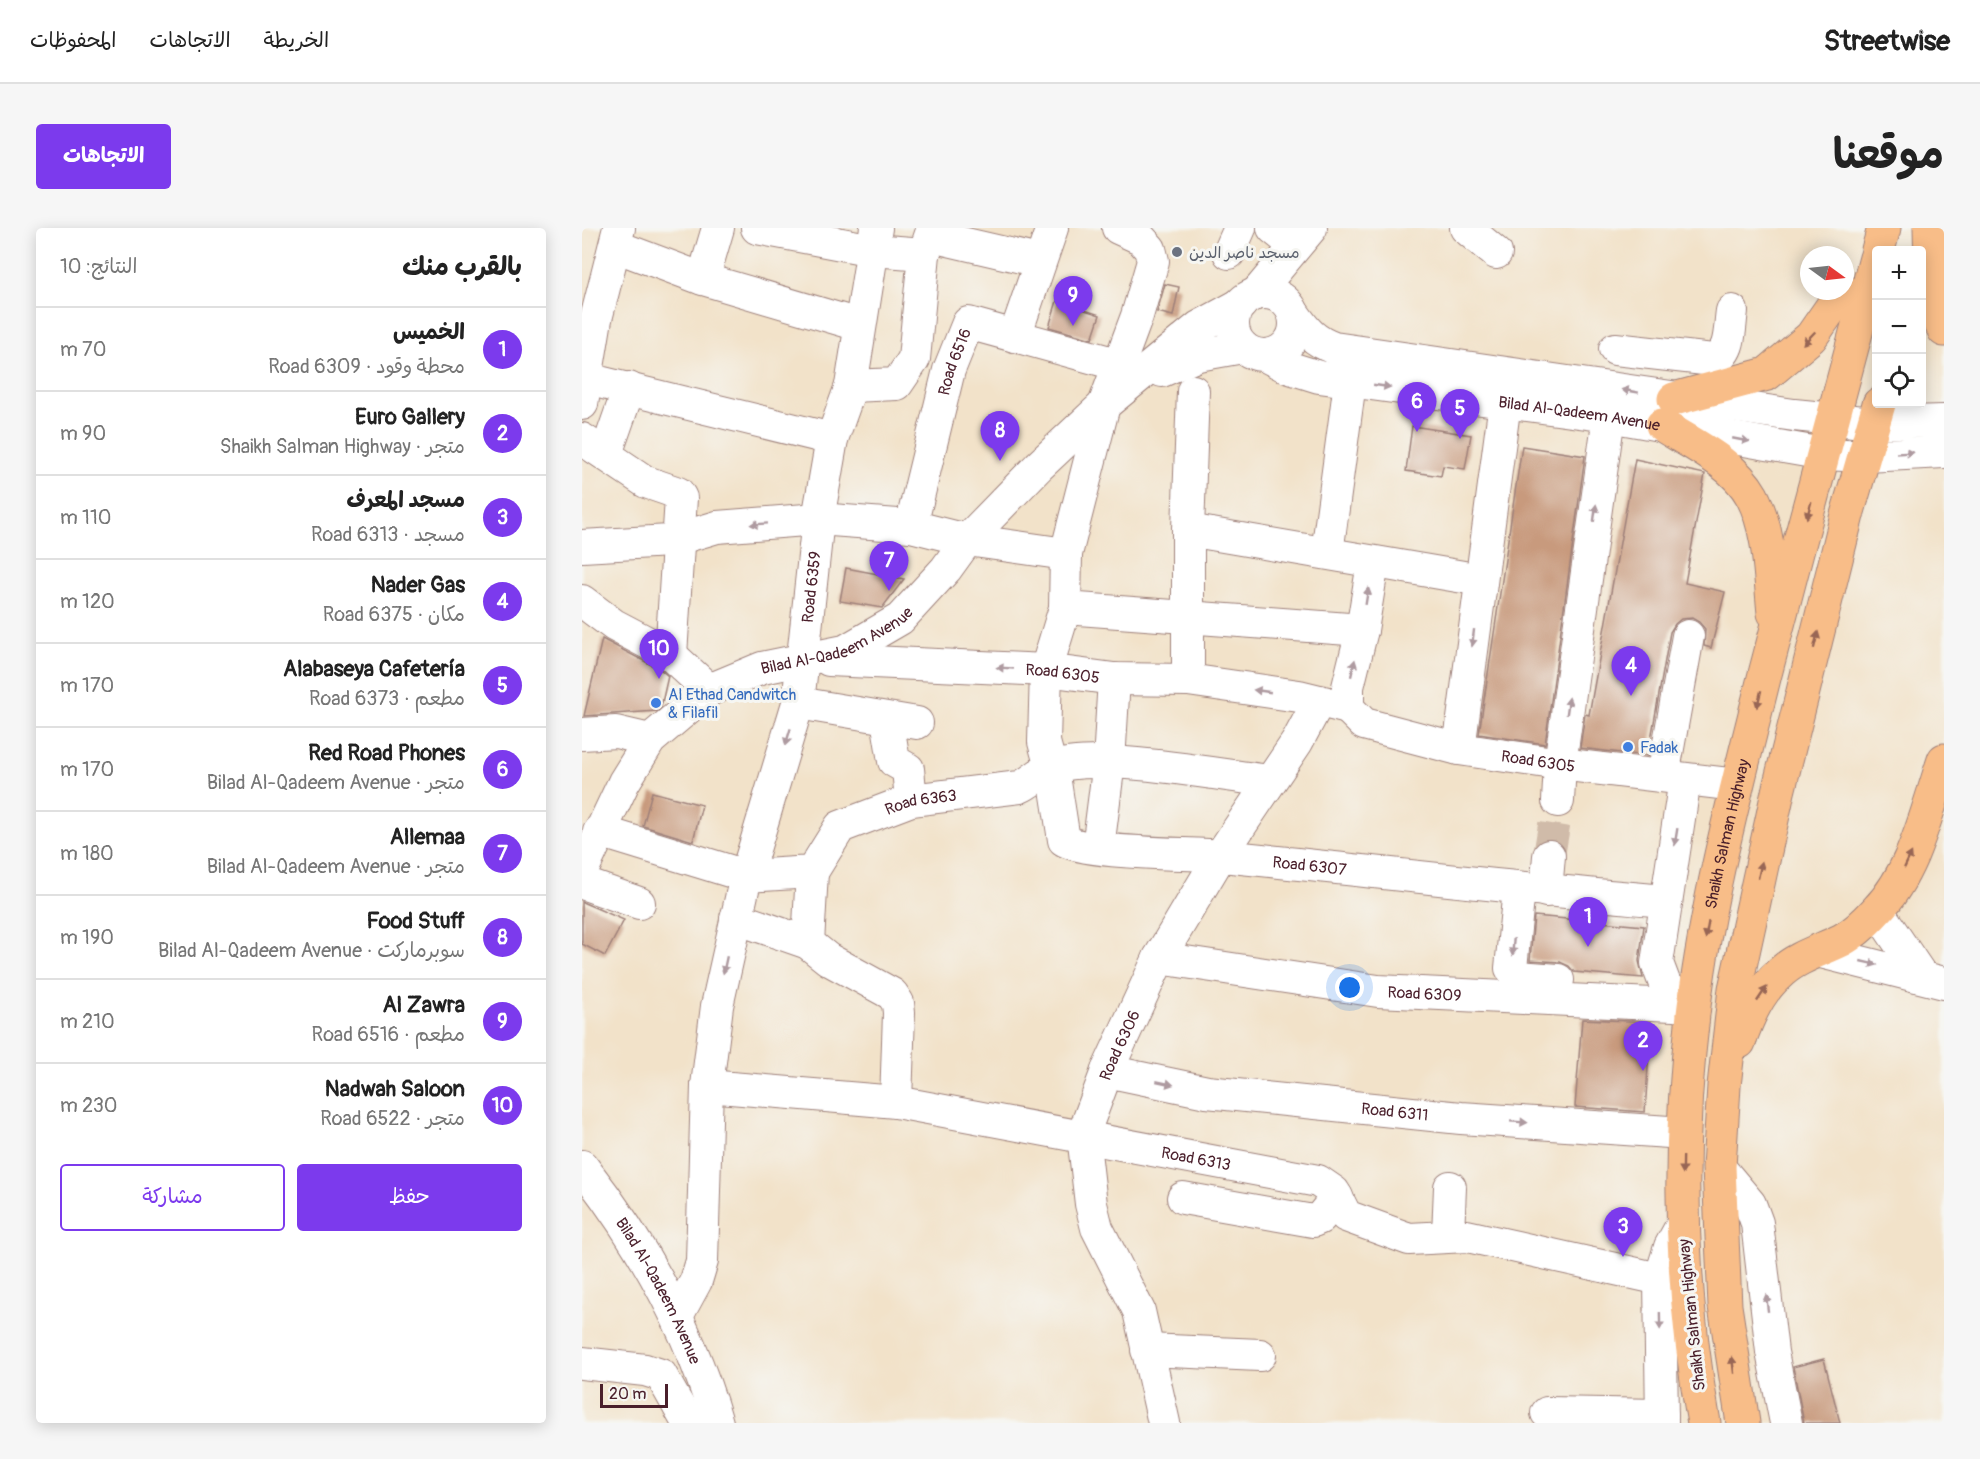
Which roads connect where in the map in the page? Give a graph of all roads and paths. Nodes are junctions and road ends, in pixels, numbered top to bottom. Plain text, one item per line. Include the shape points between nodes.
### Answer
1 (718, 228) edge
2 (1052, 228) edge
3 (1118, 228) edge
4 (1466, 228) edge
5 (1924, 228) edge
6 (1930, 228) edge
7 (767, 229) edge
8 (1293, 234) edge
9 (617, 237) edge
10 (874, 239) edge
11 (929, 239) edge
12 (1881, 243) edge
13 (1920, 246) edge
14 (1496, 253) dead end
15 (1039, 261) junction
16 (1854, 277) edge
17 (703, 279) junction
18 (1249, 299) junction
19 (1837, 300) edge
20 (1291, 310) junction
21 (1732, 311) dead end
22 (859, 325) junction
23 (1944, 330) edge
24 (1015, 336) junction
25 (1615, 349) dead end
26 (1254, 351) junction
27 (915, 359) junction
28 (1120, 365) junction
29 (950, 370) junction
30 (1350, 382) junction
31 (851, 387) junction
32 (628, 388) junction
33 (1193, 391) dead end
34 (584, 392) edge
35 (1505, 402) junction
36 (1104, 405) junction
37 (1668, 412) junction
38 (1877, 413) edge
39 (1609, 416) junction
40 (1833, 420) junction
41 (1944, 421) edge
42 (832, 439) junction
43 (594, 446) edge
44 (1944, 452) edge
45 (1824, 454) junction
46 (1866, 456) junction
47 (818, 519) junction
48 (911, 526) junction
49 (1188, 530) junction
50 (679, 539) junction
51 (967, 540) junction
52 (582, 546) edge
53 (1327, 553) junction
54 (1066, 554) junction
55 (1372, 562) junction
56 (1481, 580) junction
57 (582, 602) edge
58 (1065, 608) junction
59 (1190, 616) junction
60 (1362, 630) junction
61 (1776, 632) junction
62 (1688, 636) dead end
63 (670, 655) junction
64 (804, 659) junction
65 (1046, 670) junction
66 (1114, 679) junction
67 (1188, 680) junction
68 (709, 690) junction
69 (798, 703) junction
70 (1334, 704) junction
71 (887, 719) junction
72 (917, 723) dead end
73 (582, 734) edge
74 (650, 740) junction
75 (1460, 749) junction
76 (1944, 760) edge
77 (1108, 762) junction
78 (1560, 764) junction
79 (1049, 768) junction
80 (1674, 778) junction
81 (1270, 781) junction
82 (1737, 785) junction
83 (911, 800) junction
84 (1558, 801) tunnel mouth
85 (599, 831) junction
86 (1098, 848) junction
87 (1220, 856) junction
88 (1549, 856) tunnel mouth
89 (582, 871) edge
90 (812, 872) junction
91 (746, 876) junction
92 (582, 883) edge
93 (1533, 890) junction
94 (1666, 901) junction
95 (639, 903) dead end
96 (1877, 910) junction
97 (736, 918) junction
98 (808, 943) junction
99 (1817, 951) junction
100 (1159, 958) junction
101 (1933, 979) edge
102 (1666, 987) junction
103 (1694, 1006) junction
104 (1107, 1071) junction
105 (707, 1086) junction
106 (1724, 1086) junction
107 (896, 1102) junction
108 (1684, 1133) junction
109 (1083, 1135) junction
110 (582, 1166) edge
111 (1719, 1167) junction
112 (1450, 1187) dead end
113 (1337, 1197) junction
114 (1183, 1198) dead end
115 (1682, 1225) junction
116 (1448, 1235) junction
117 (1660, 1280) junction
118 (677, 1316) junction
119 (1147, 1350) junction
120 (1260, 1355) dead end
121 (582, 1363) edge
122 (1547, 1413) dead end
123 (1662, 1419) edge
124 (688, 1423) edge
125 (717, 1423) edge
126 (1164, 1423) edge
127 (1704, 1423) edge
128 (1743, 1423) edge
129 (1786, 1423) edge

1 - 17 street
2 - 15 street
3 - 28 street via 1140,238 1150,249 1153,261
4 - 14 street
5 - 13 main road
6 - 23 main road via 1932,306
7 - 10 street
8 - 18 street
8 - 20 street
9 - 17 street
9 - 34 street
10 - 11 street
10 - 22 street, Road 6359
11 - 15 street
11 - 27 street
12 - 16 main road
12 - 40 main road, Shaikh Salman Highway
15 - 24 street
17 - 22 street
18 - 20 street via 1275,295
18 - 26 street via 1236,311 1233,326
18 - 36 street, Bilad Al-Qadeem Avenue via 1199,327
19 -> 37 main road via 1811,337 1767,374
20 - 26 street via 1294,333 1284,349
37 -> 20 street, Bilad Al-Qadeem Avenue via 1334,348 1308,334
21 - 25 street via 1728,346 1725,353 1713,360
22 - 31 street, Road 6359
24 - 28 street
24 - 29 street, Road 6516 via 968,323
26 - 30 street, Bilad Al-Qadeem Avenue via 1305,373
26 - 36 street, Bilad Al-Qadeem Avenue via 1198,355
27 - 29 street
27 - 31 street via 897,384
28 - 36 street
29 - 48 street, Road 6516
30 -> 35 street, Bilad Al-Qadeem Avenue
30 - 53 street
31 - 42 street, Road 6359
32 - 34 street
32 - 42 street
32 - 43 street
33 - 49 street
35 - 39 street, Bilad Al-Qadeem Avenue
35 - 56 street
36 - 51 street, Bilad Al-Qadeem Avenue
36 - 54 street
37 - 39 street, Bilad Al-Qadeem Avenue
37 - 40 street, Bilad Al-Qadeem Avenue
37 -> 45 street, Bilad Al-Qadeem Avenue
37 - 61 main road via 1751,495 1766,537
38 - 40 street, Bilad Al-Qadeem Avenue
38 - 41 street, Bilad Al-Qadeem Avenue
38 - 46 main road
78 -> 39 street
40 - 45 main road, Shaikh Salman Highway
42 - 47 street, Road 6359
43 - 50 street via 652,485 678,493 682,503
46 -> 44 street, Bilad Al-Qadeem Avenue
45 - 46 street, Bilad Al-Qadeem Avenue
45 -> 61 main road, Shaikh Salman Highway
106 -> 46 main road via 1735,989 1751,907 1845,526
47 - 48 street
47 -> 50 street via 717,526
47 - 64 street, Road 6359
48 - 51 street
49 - 53 street
49 - 59 street
50 - 52 street
50 - 63 street
51 - 54 street
51 - 64 street, Bilad Al-Qadeem Avenue via 900,619 845,651
53 - 55 street
54 - 58 street
55 - 56 street
60 -> 55 street
56 -> 75 street
57 - 63 street via 614,625
58 - 59 street
58 - 65 street
59 - 60 street
59 - 67 street
70 -> 60 street via 1348,687
61 -> 82 main road, Shaikh Salman Highway
62 - 80 street
63 - 68 street
65 -> 64 street, Road 6305
64 - 68 street, Bilad Al-Qadeem Avenue via 762,668
64 - 69 street, Road 6359
65 - 66 street, Road 6305
65 - 79 street via 1044,742
66 - 67 street, Road 6305
66 - 77 street
70 -> 67 street, Road 6305
68 - 74 street, Bilad Al-Qadeem Avenue
69 - 71 street
69 -> 91 street, Road 6359
70 - 75 street, Road 6305 via 1364,724
70 - 81 street, Road 6306 via 1297,742
71 - 72 street
71 - 83 street via 894,761 908,769
73 - 74 street via 616,732
74 - 85 street, Bilad Al-Qadeem Avenue
75 - 78 street, Road 6305
96 -> 76 main road via 1893,891 1917,841
77 - 79 street
77 - 81 street
77 - 86 street
78 - 80 street, Road 6305
78 - 84 street
79 - 83 street, Road 6363 via 1020,788
79 - 86 street, Road 6307 via 1055,782 1064,840
80 - 82 street, Road 6305
80 -> 94 street
81 - 87 street, Road 6306
82 -> 103 main road, Shaikh Salman Highway
83 - 90 street, Road 6363 via 840,827
85 - 89 street, Bilad Al-Qadeem Avenue
85 - 91 street
86 - 87 street, Road 6307
87 - 93 street, Road 6307
87 - 100 street, Road 6306
88 - 93 street
90 - 91 street
90 - 98 street
91 - 97 street, Road 6359
92 - 95 street
93 - 94 street, Road 6307
93 -> 102 street via 1511,962 1518,977
94 - 102 street via 1657,963
96 - 99 main road via 1844,939
96 - 101 street
97 - 98 street
97 -> 105 street, Road 6359 via 717,1006
98 - 107 street via 884,988 898,1002
99 -> 101 street
106 -> 99 main road via 1748,1017 1765,988 1782,970
100 - 103 street, Road 6309 via 1378,991
100 - 104 street, Road 6306
102 - 103 street
103 - 108 main road, Shaikh Salman Highway
104 -> 108 street, Road 6311 via 1206,1092 1461,1118
104 - 109 street, Road 6306
105 - 107 street, Road 6313
105 - 118 street, Road 6359 via 702,1261
106 - 111 main road
107 - 109 street, Road 6313
108 -> 115 main road, Shaikh Salman Highway
109 - 113 street, Road 6313 via 1318,1181 1330,1187
109 - 119 street, Road 6306 via 1097,1228 1139,1311
110 - 118 street, Bilad Al-Qadeem Avenue via 626,1228
128 -> 111 main road via 1725,1306
129 -> 111 street via 1772,1352 1757,1223 1750,1204
112 - 116 street
113 - 114 street via 1313,1221
113 - 116 street, Road 6313 via 1343,1213 1350,1218 1409,1239
115 - 117 street
115 - 127 main road, Shaikh Salman Highway via 1689,1321
116 - 117 street, Road 6313
117 -> 123 street
118 - 125 street, Bilad Al-Qadeem Avenue via 696,1356
119 - 120 street
119 - 126 street, Road 6306
121 - 124 street via 661,1375
122 - 123 street

